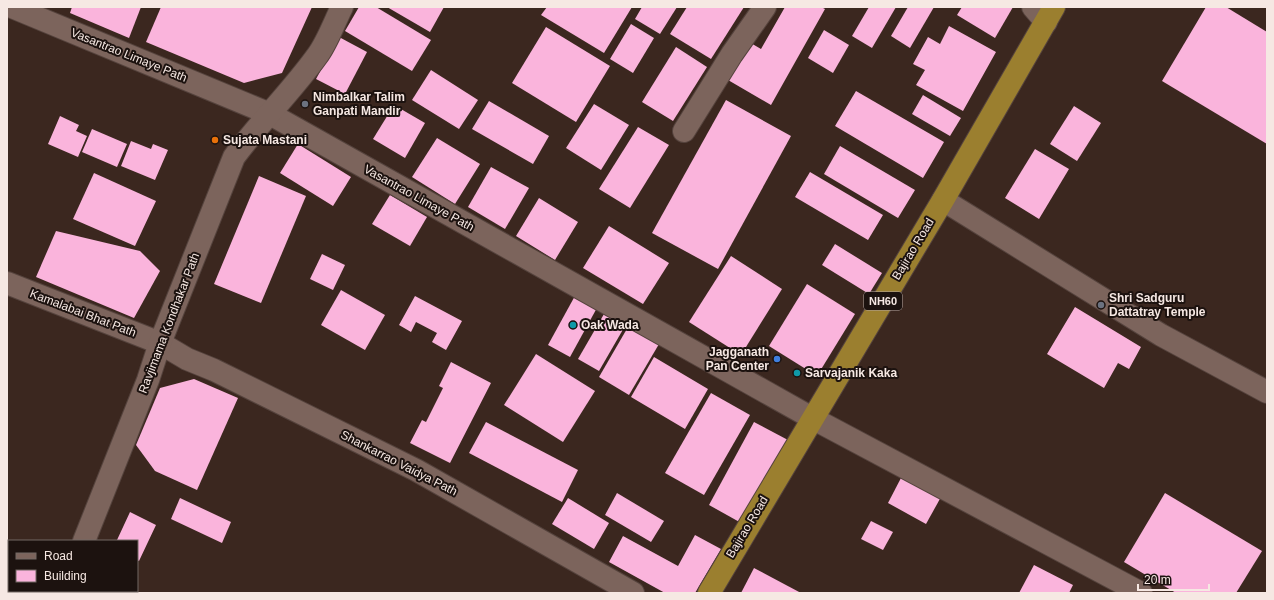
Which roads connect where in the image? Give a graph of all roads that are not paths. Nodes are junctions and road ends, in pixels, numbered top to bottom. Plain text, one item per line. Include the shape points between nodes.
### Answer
1 (12, 7) edge
2 (342, 7) edge
3 (765, 7) edge
4 (1045, 12) edge
5 (270, 114) junction
6 (684, 131) dead end
7 (943, 200) junction
8 (7, 283) edge
9 (160, 343) junction
10 (1267, 392) edge
11 (812, 418) junction
12 (84, 540) edge
13 (633, 593) edge
14 (709, 593) edge
15 (1141, 593) edge

1 - 5 street, Vasantrao Limaye Path
2 - 5 street, Ravjimama Kondhakar Path via 318,55
3 - 6 street
4 - 7 highway, Bajirao Road / NH60
5 - 9 street, Ravjimama Kondhakar Path via 234,157
5 - 11 street, Vasantrao Limaye Path
7 - 10 street via 1161,335
7 - 11 highway, Bajirao Road / NH60
8 - 9 street, Kamalabai Bhat Path
9 - 12 street, Ravjimama Kondhakar Path via 148,380
9 - 13 street, Shankarrao Vaidya Path via 187,359 416,470
11 - 14 highway, Bajirao Road / NH60
11 - 15 street, Vasantrao Limaye Path

